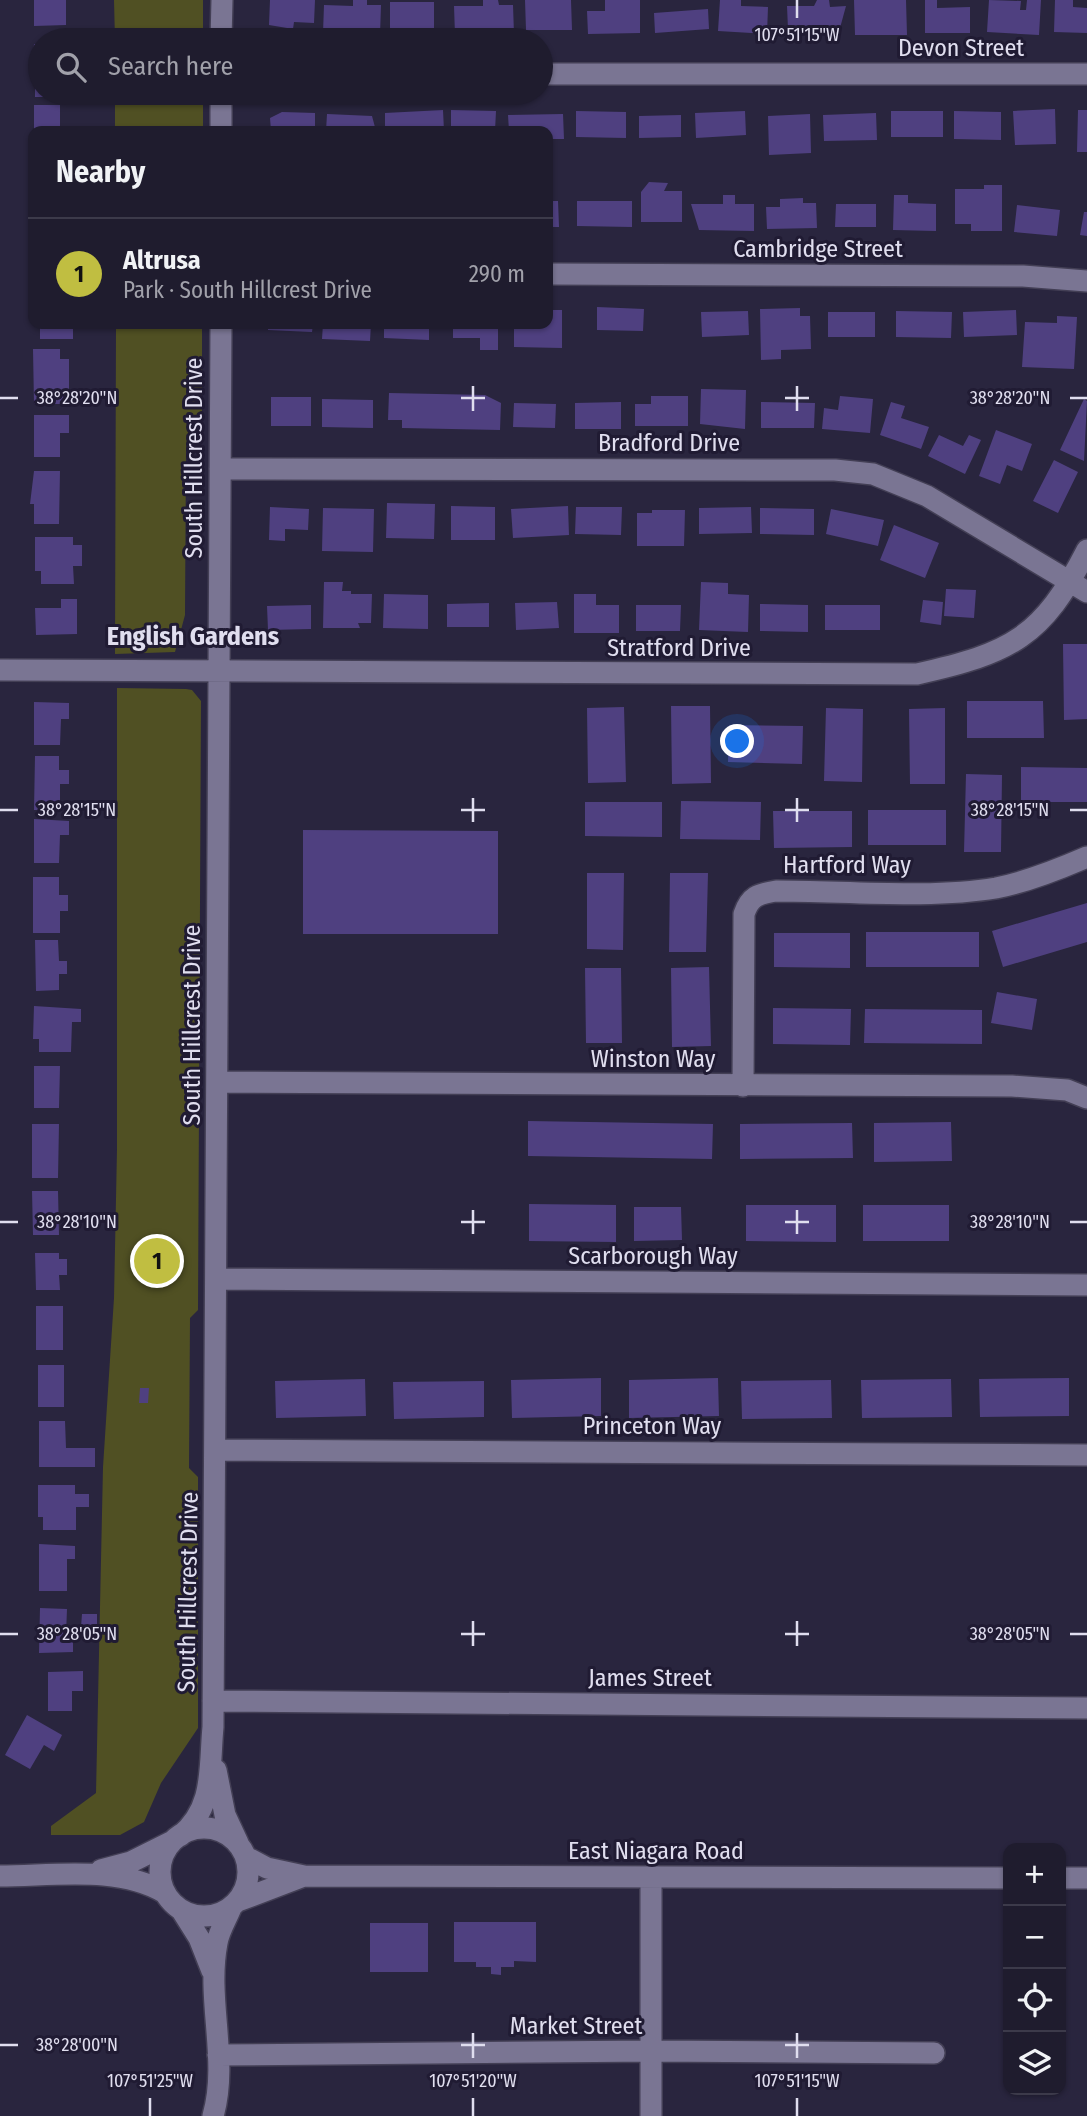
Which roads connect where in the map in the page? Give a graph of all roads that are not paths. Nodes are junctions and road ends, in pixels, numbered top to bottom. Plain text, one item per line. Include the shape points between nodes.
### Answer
1 (222, 0) edge
2 (222, 28) edge
3 (553, 74) edge
4 (1087, 74) edge
5 (221, 105) edge
6 (221, 126) edge
7 (553, 274) edge
8 (1087, 281) edge
9 (221, 329) edge
10 (220, 469) junction
11 (1087, 550) edge
12 (1079, 587) edge
13 (0, 670) edge
14 (219, 673) junction
15 (1087, 858) edge
16 (218, 1082) junction
17 (743, 1086) junction
18 (1087, 1098) edge
19 (218, 1279) junction
20 (1087, 1285) edge
21 (216, 1450) junction
22 (1087, 1455) edge
23 (213, 1701) junction
24 (1087, 1708) edge
25 (213, 1727) junction
26 (176, 1838) junction
27 (243, 1852) junction
28 (0, 1876) edge
29 (72, 1876) junction
30 (304, 1876) junction
31 (651, 1877) junction
32 (1003, 1878) edge
33 (1066, 1878) edge
34 (1087, 1878) edge
35 (165, 1893) junction
36 (234, 1905) junction
37 (183, 1911) junction
38 (214, 1980) junction
39 (651, 2051) junction
40 (934, 2053) dead end
41 (218, 2055) junction
42 (213, 2116) edge
43 (651, 2116) edge

1 - 2 street
3 - 4 street, Devon Street
5 - 6 street
7 - 8 street, Cambridge Street via 1023,276
9 - 10 street, South Hillcrest Drive
10 - 12 street, Bradford Drive via 821,470 873,474 927,496
10 - 14 street, South Hillcrest Drive
11 - 12 street, Stratford Drive
12 - 14 street, Stratford Drive via 1017,641 978,661 917,674
13 - 14 street, Stratford Drive
14 - 16 street, South Hillcrest Drive
15 - 17 street, Hartford Way via 996,887 758,894 749,900 744,914
16 - 17 street, Winston Way
16 - 19 street, South Hillcrest Drive
17 - 18 street, Winston Way via 1012,1086 1068,1090
19 - 20 street, Scarborough Way
19 - 21 street, South Hillcrest Drive
21 - 22 street, Princeton Way
21 - 23 street, South Hillcrest Drive
23 - 24 street, James Street
23 - 25 street, South Hillcrest Drive
25 - 26 street, South Hillcrest Drive via 204,1805 198,1819
25 - 27 street, South Hillcrest Drive via 218,1787 228,1826
26 - 27 street via 195,1829 212,1829 228,1835
26 - 29 street via 122,1865
26 - 35 street via 160,1866
27 - 30 street, East Niagara Road via 267,1868
27 - 36 street via 248,1878
28 - 29 street
29 - 35 street via 133,1879
30 - 31 street, East Niagara Road
30 - 36 street, East Niagara Road
31 - 32 street, East Niagara Road
31 - 39 street
33 - 34 street
35 - 37 street
36 - 37 street via 210,1917
36 - 38 street via 217,1943
37 - 38 street via 199,1938
38 - 41 street
39 - 40 street, Market Street
39 - 41 street, Market Street
39 - 43 street
41 - 42 street

